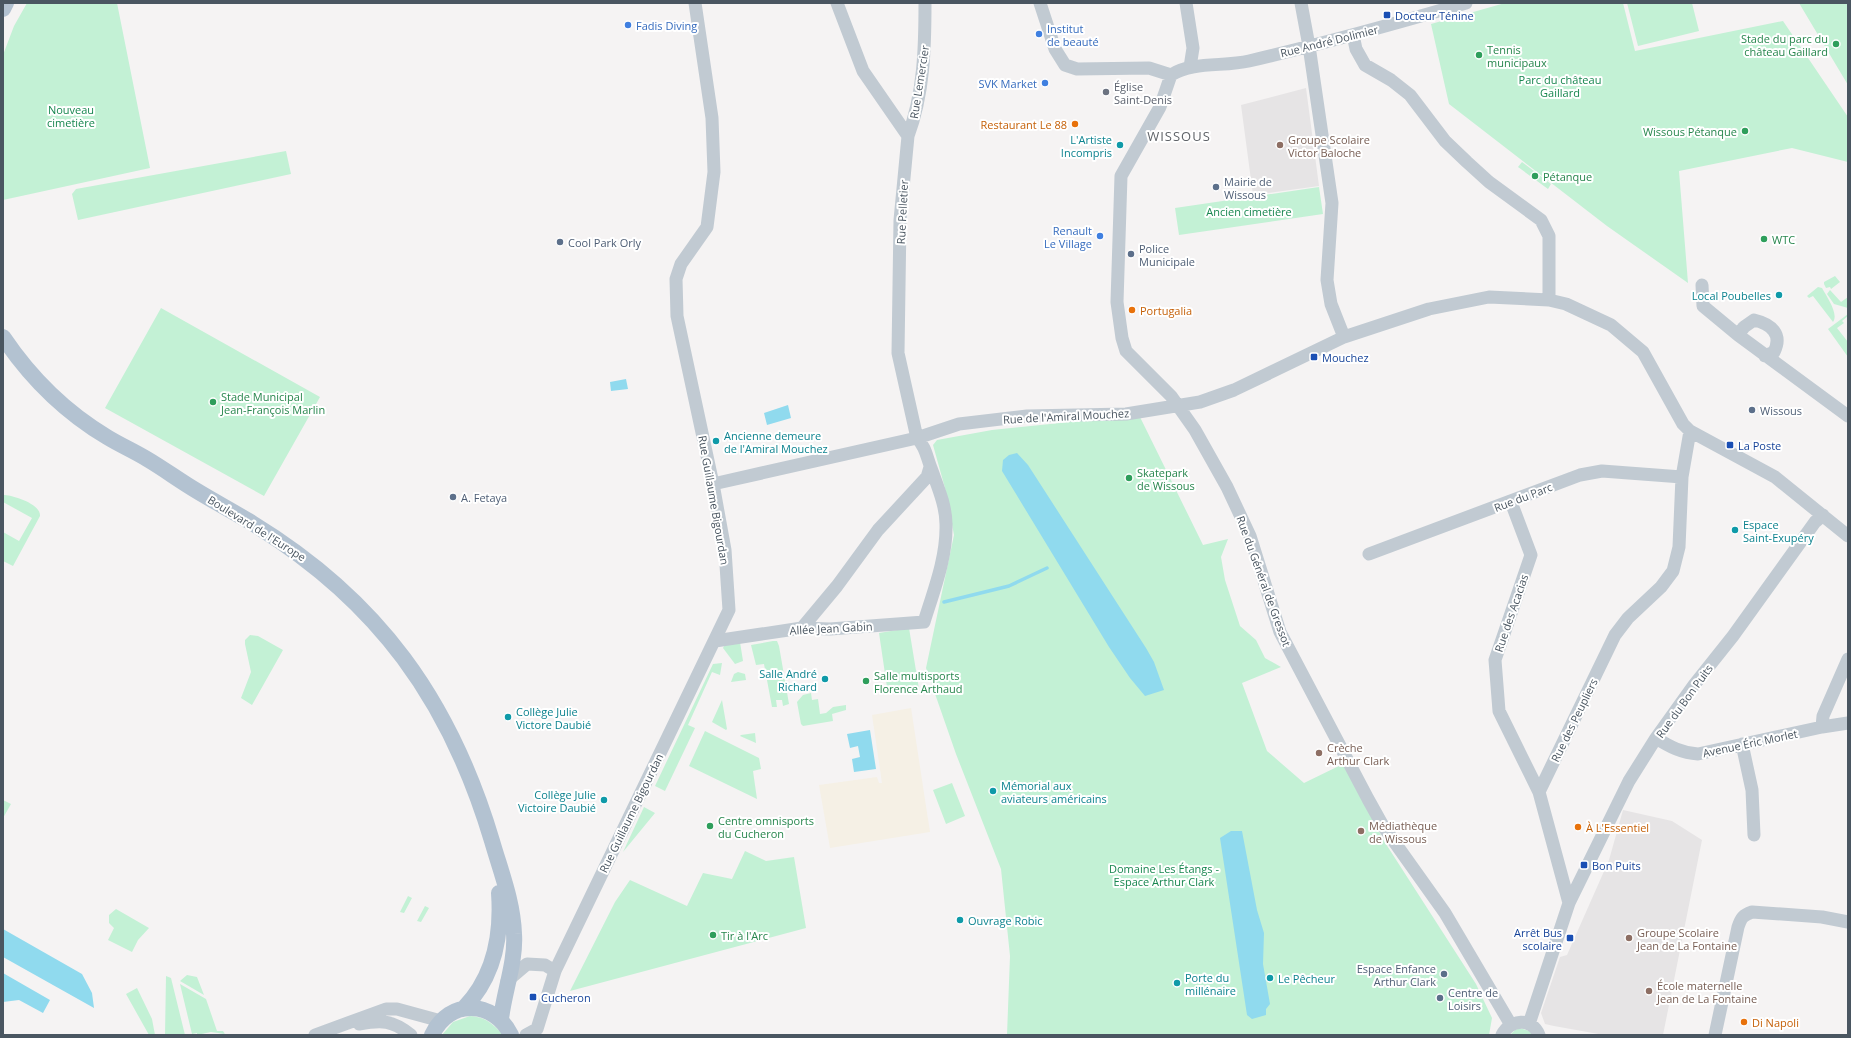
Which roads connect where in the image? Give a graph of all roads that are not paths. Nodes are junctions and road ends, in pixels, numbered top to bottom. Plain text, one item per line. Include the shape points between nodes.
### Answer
1 (6, 3) edge
2 (695, 3) edge
3 (837, 3) edge
4 (925, 3) edge
5 (1040, 3) edge
6 (1186, 3) edge
7 (1301, 3) edge
8 (1466, 3) edge
9 (3, 8) edge
10 (1353, 35) junction
11 (1309, 46) junction
12 (1190, 68) junction
13 (1172, 75) junction
14 (908, 136) junction
15 (1702, 285) dead end
16 (1549, 300) junction
17 (1738, 336) junction
18 (3, 337) edge
19 (1344, 337) junction
20 (1765, 356) junction
21 (1176, 405) junction
22 (1848, 416) edge
23 (1690, 431) junction
24 (917, 438) junction
25 (930, 467) junction
26 (1682, 477) junction
27 (713, 484) junction
28 (1511, 502) junction
29 (1823, 515) junction
30 (1848, 536) edge
31 (1369, 554) dead end
32 (924, 622) joint
33 (802, 628) junction
34 (715, 641) junction
35 (1848, 659) edge
36 (1848, 724) edge
37 (1822, 727) junction
38 (1656, 738) junction
39 (1742, 744) junction
40 (1539, 792) junction
41 (1754, 835) dead end
42 (496, 855) junction
43 (1569, 903) junction
44 (1848, 922) edge
45 (555, 971) junction
46 (507, 980) junction
47 (464, 1008) junction
48 (501, 1019) junction
49 (441, 1021) junction
50 (1529, 1024) junction
51 (1511, 1025) junction
52 (328, 1030) junction
53 (315, 1035) edge
54 (411, 1035) edge
55 (432, 1035) edge
56 (511, 1035) edge
57 (526, 1035) edge
58 (1502, 1035) edge
59 (1539, 1035) edge
60 (1715, 1035) edge

1 - 9 main road
2 - 27 street, Rue Guillaume Bigourdan via 712,118 714,172 707,227 681,264 676,279 677,309
3 - 14 street via 863,70
4 - 14 street, Rue Lemercier via 925,52 916,115
5 - 13 street via 1055,49 1066,65 1077,69 1149,68
6 - 12 street via 1193,48
7 - 11 street
8 - 10 street, Rue André Dolimier
10 - 11 street, Rue André Dolimier
10 - 16 street via 1356,48 1365,65 1391,80 1410,96 1466,162 1541,220 1549,236
11 - 12 street, Rue André Dolimier via 1246,62
11 - 19 street via 1332,203 1328,292
12 - 13 street, Rue André Dolimier
13 - 21 street, Rue du Général de Gressot via 1163,101 1121,176 1117,302 1126,351 1165,388
14 - 24 street, Rue Pelletier via 900,220 898,353
15 - 17 street via 1703,306
16 - 19 street, Rue de l'Amiral Mouchez via 1488,297 1459,302 1429,309
16 - 23 street, Rue de l'Amiral Mouchez via 1594,316 1634,342 1651,364 1683,424
17 - 20 street
17 - 20 street via 1744,327 1754,320 1771,327 1778,344 1774,352
18 - 42 main road, Boulevard de l'Europe via 40,384 81,419 106,437 148,459 278,539 323,573 364,611 412,667 446,724 472,780
19 - 21 street, Rue de l'Amiral Mouchez via 1234,390 1200,402
20 - 22 street
21 - 24 street, Rue de l'Amiral Mouchez via 1126,414 1027,416 989,420 947,427
21 - 51 street, Rue du Général de Gressot via 1195,430 1240,513 1250,536 1280,632 1383,826 1445,913
23 - 26 street, Rue des Peupliers
23 - 29 street via 1775,477
24 - 25 street, Rue Pelletier via 924,446
24 - 27 street, Rue de l'Amiral Mouchez
25 - 32 street, Rue Pelletier via 938,483 946,522 945,551
25 - 33 street via 927,477 878,530
26 - 28 street, Rue du Parc via 1602,471 1580,475
26 - 40 street, Rue des Peupliers via 1679,547 1673,571 1615,635
27 - 34 street, Rue Guillaume Bigourdan via 725,550 729,610
28 - 31 street, Rue du Parc
28 - 40 street, Rue des Acacias via 1531,555 1495,660 1500,711
29 - 30 street
29 - 38 street, Rue du Bon Puits via 1815,522
32 - 33 street, Allée Jean Gabin via 830,630
33 - 34 street, Allée Jean Gabin
34 - 45 street, Rue Guillaume Bigourdan
35 - 37 street via 1823,716
36 - 37 street, Avenue Éric Morlet
37 - 39 street, Avenue Éric Morlet
38 - 39 street, Avenue Éric Morlet via 1685,753 1698,754
38 - 43 street, Rue du Bon Puits via 1629,782
39 - 41 street via 1752,790
40 - 43 street
42 - 46 main road, Boulevard de l'Europe via 508,893 514,934 512,961
42 - 47 main road, Boulevard de l'Europe via 500,911 498,940 489,971 473,999
43 - 50 street
44 - 60 street via 1752,912 1746,914 1740,920
45 - 46 street via 545,965 527,964
45 - 57 street, Rue Guillaume Bigourdan via 537,1029
46 - 48 main road, Boulevard de l'Europe
47 - 48 main road via 484,1010
47 - 49 main road
48 - 56 main road
49 - 52 street via 397,1009 386,1010
49 - 55 main road
50 - 51 street via 1523,1022
50 - 59 street
51 - 58 street
52 - 53 street
52 - 54 street via 382,1021

